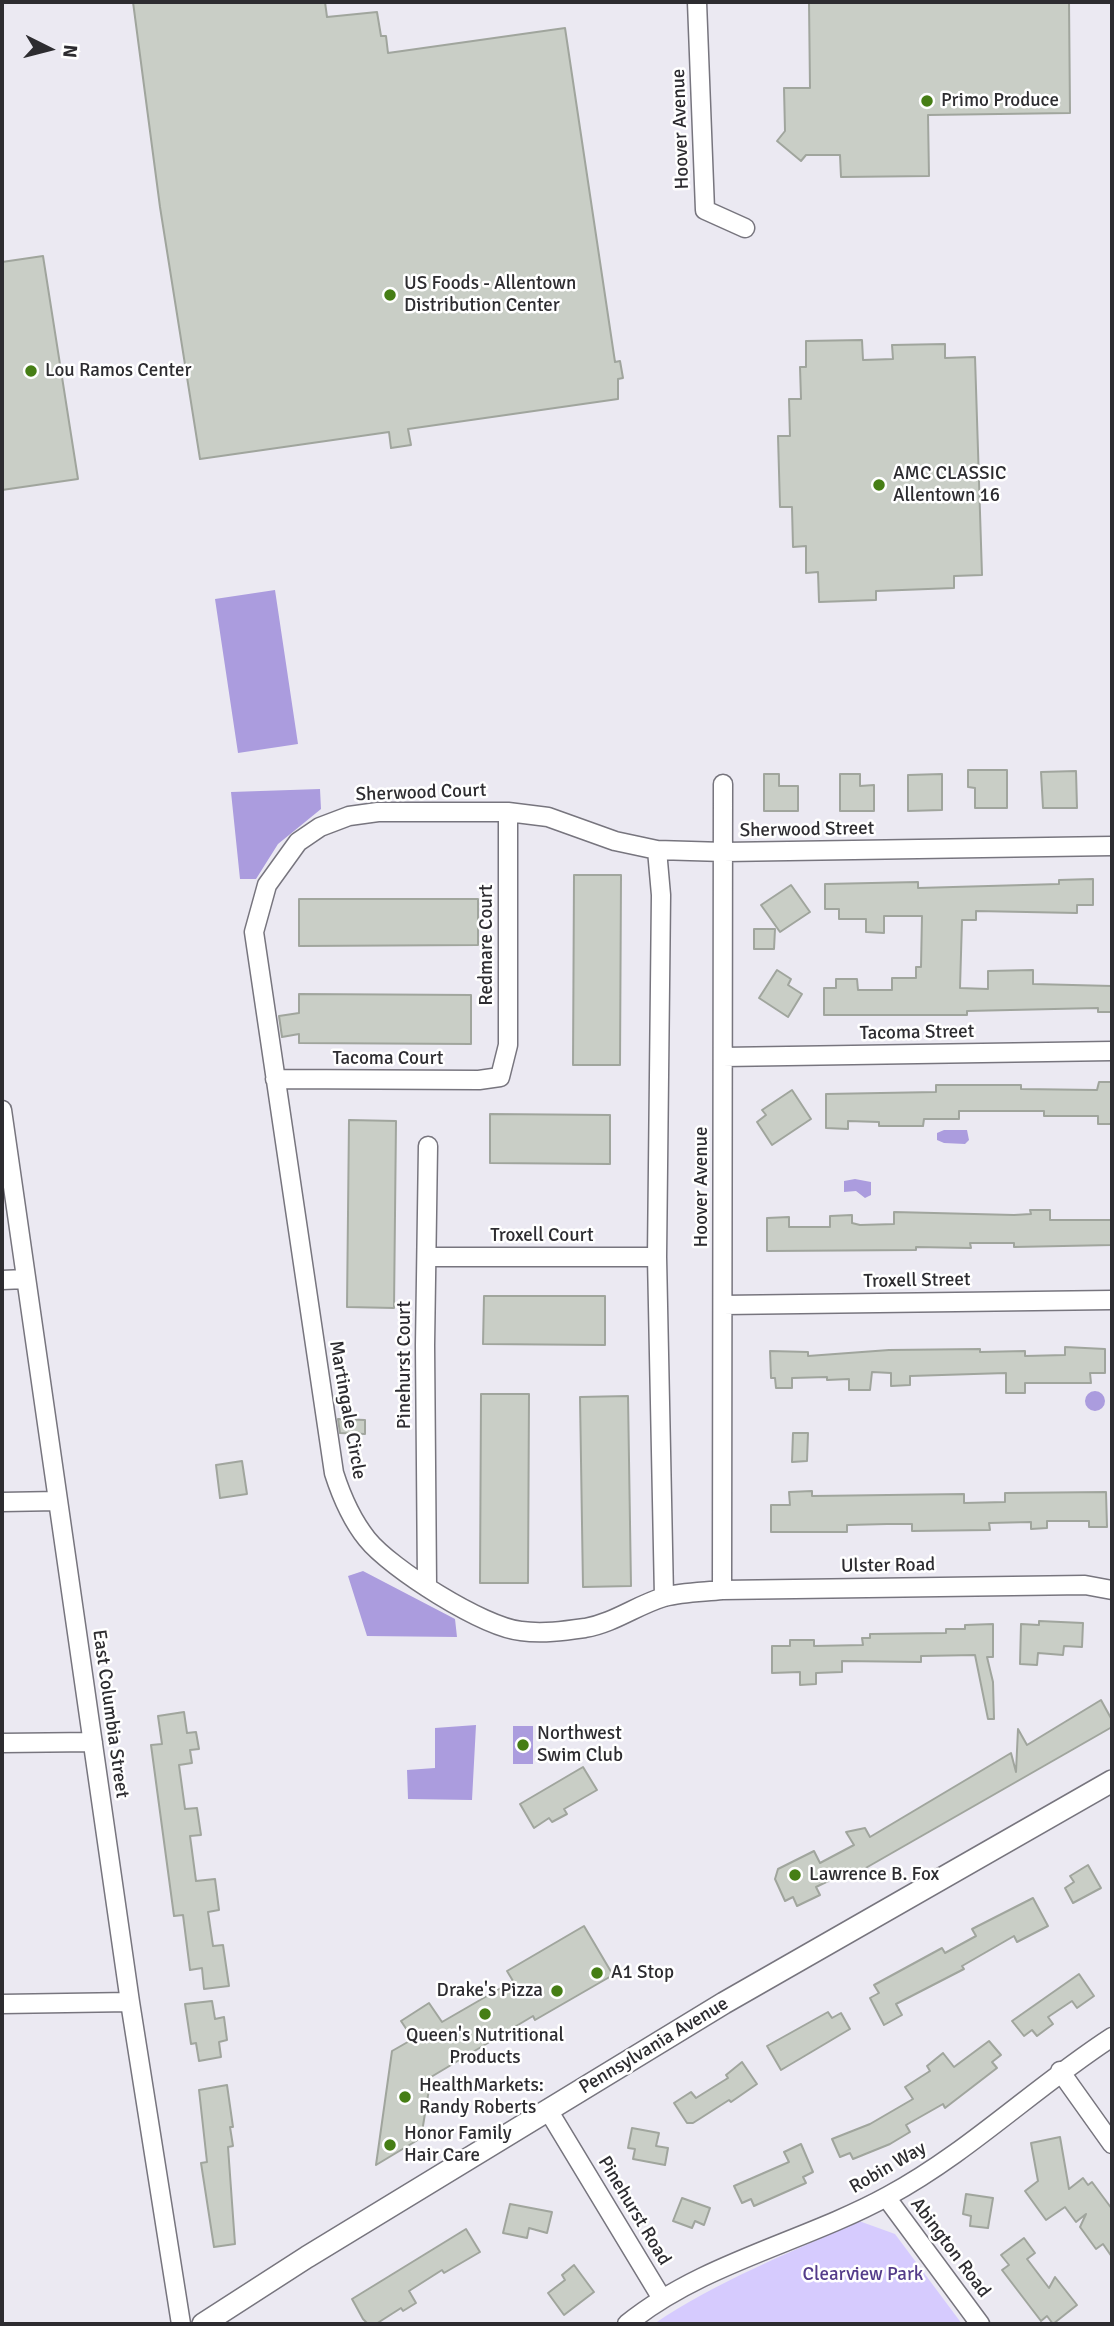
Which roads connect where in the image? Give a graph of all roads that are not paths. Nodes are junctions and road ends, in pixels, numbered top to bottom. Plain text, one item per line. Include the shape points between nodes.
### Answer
1 (697, 2) edge
2 (745, 228) dead end
3 (723, 784) dead end
4 (508, 812) junction
5 (1112, 846) edge
6 (657, 850) junction
7 (724, 852) junction
8 (1112, 1051) edge
9 (723, 1057) junction
10 (500, 1077) joint
11 (275, 1079) junction
12 (2, 1110) edge
13 (428, 1146) dead end
14 (427, 1257) junction
15 (657, 1257) junction
16 (26, 1279) junction
17 (2, 1280) edge
18 (1112, 1300) edge
19 (723, 1305) junction
20 (58, 1501) junction
21 (2, 1502) edge
22 (427, 1585) junction
23 (722, 1590) junction
24 (1112, 1590) edge
25 (664, 1597) junction
26 (93, 1742) junction
27 (2, 1743) edge
28 (1112, 1781) edge
29 (130, 2002) junction
30 (2, 2004) edge
31 (1112, 2037) edge
32 (1060, 2071) junction
33 (548, 2110) junction
34 (1112, 2144) edge
35 (886, 2197) junction
36 (661, 2297) junction
37 (181, 2324) edge
38 (203, 2324) edge
39 (627, 2324) edge
40 (980, 2324) edge

1 - 2 street, Hoover Avenue via 705,210
3 - 7 street, Hoover Avenue
4 - 6 street, Sherwood Street via 548,817 615,841
4 - 10 street, Redmare Court via 508,1045
4 - 11 street, Sherwood Court via 349,816 298,842 267,885 254,932
5 - 7 street, Sherwood Street
6 - 7 street, Sherwood Street
6 - 15 street via 661,895
7 - 9 street, Hoover Avenue
8 - 9 street, Tacoma Street
9 - 19 street, Hoover Avenue
10 - 11 street, Tacoma Court
11 - 22 street, Martingale Circle via 334,1473 344,1504 369,1541 404,1572
12 - 16 street, East Columbia Street
13 - 14 street, Pinehurst Court
14 - 15 street, Troxell Court
14 - 22 street, Pinehurst Court
15 - 25 street
16 - 17 street
16 - 20 street, East Columbia Street
18 - 19 street, Troxell Street
19 - 23 street, Hoover Avenue
20 - 21 street
20 - 26 street, East Columbia Street
22 - 25 street, Martingale Circle via 487,1620 519,1631 586,1628
23 - 24 street, Ulster Road via 1085,1585
23 - 25 street, Ulster Road
26 - 27 street
26 - 29 street, East Columbia Street
28 - 33 street, Pennsylvania Avenue via 724,2003
29 - 30 street
29 - 37 street, East Columbia Street
31 - 32 street, Robin Way
32 - 34 street
32 - 35 street, Robin Way via 930,2170
33 - 36 street, Pinehurst Road
33 - 38 street, Pennsylvania Avenue
35 - 36 street, Robin Way
35 - 40 street, Abington Road
36 - 39 street, Pinehurst Road

